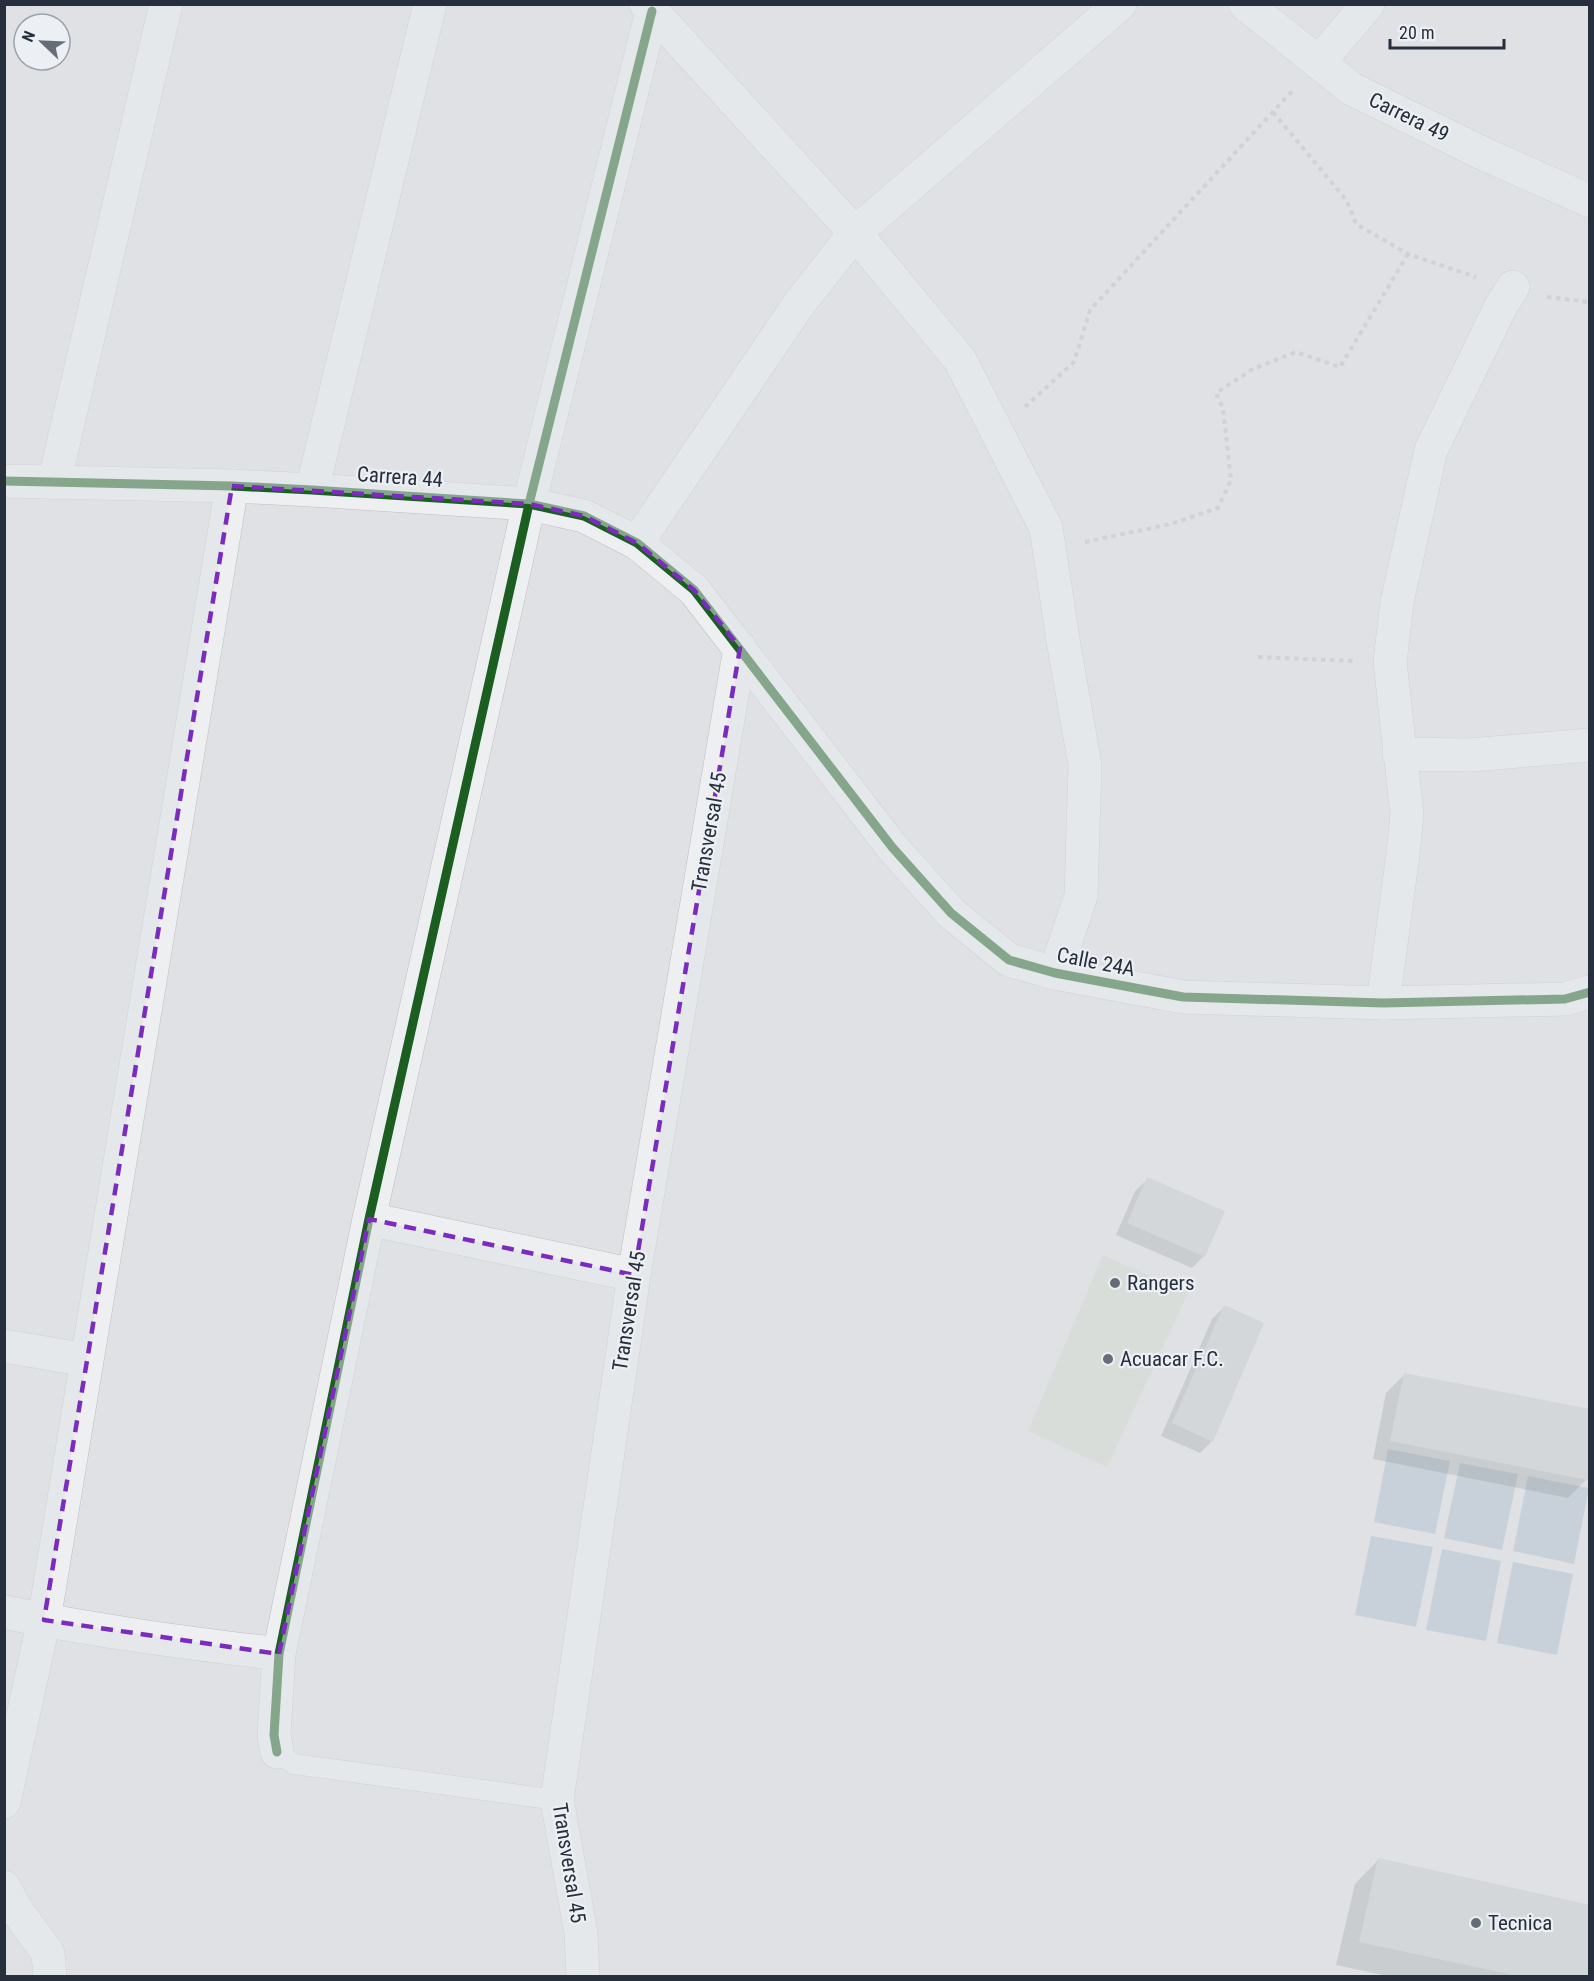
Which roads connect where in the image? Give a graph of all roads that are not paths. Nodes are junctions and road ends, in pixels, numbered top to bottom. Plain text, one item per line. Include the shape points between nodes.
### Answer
1 (165, 4) edge
2 (430, 4) edge
3 (1120, 4) edge
4 (1245, 4) edge
5 (1368, 4) edge
6 (649, 8) edge
7 (1318, 63) junction
8 (1590, 201) edge
9 (855, 234) junction
10 (1513, 287) road end
11 (4, 482) edge
12 (54, 483) junction
13 (232, 486) junction
14 (312, 489) junction
15 (529, 504) junction
16 (637, 543) junction
17 (740, 648) junction
18 (1590, 745) edge
19 (1399, 754) junction
20 (1055, 973) junction
21 (1590, 992) edge
22 (1383, 1003) junction
23 (369, 1218) junction
24 (634, 1275) junction
25 (4, 1346) edge
26 (87, 1360) junction
27 (4, 1612) edge
28 (44, 1620) junction
29 (279, 1654) junction
30 (277, 1752) joint
31 (557, 1800) junction
32 (4, 1802) edge
33 (4, 1887) edge
34 (50, 1977) edge
35 (583, 1977) edge

1 - 12 street
2 - 14 street
3 - 9 street
4 - 7 street, Carrera 49
5 - 7 street
6 - 9 street
6 - 15 street
7 - 8 street, Carrera 49 via 1352,89
9 - 16 street via 799,304
9 - 20 street via 960,360 1046,528 1085,765 1081,896
10 - 19 street via 1431,450 1397,602 1390,662
11 - 12 street, Carrera 44
12 - 13 street, Carrera 44
13 - 14 street, Carrera 44
13 - 26 street
14 - 15 street, Carrera 44
15 - 16 street, Carrera 44 via 585,516
15 - 23 street
16 - 17 street, Carrera 44 via 694,590
17 - 20 street, Calle 24A via 892,847 951,913 1009,960
17 - 24 street, Transversal 45
18 - 19 street via 1470,755
19 - 22 street via 1407,814
20 - 22 street, Calle 24A via 1183,997
21 - 22 street, Calle 24A via 1565,999
23 - 24 street
23 - 29 street
24 - 31 street, Transversal 45
25 - 26 street
26 - 28 street
27 - 28 street
28 - 29 street
28 - 32 street
29 - 30 street via 274,1735
30 - 31 lane via 294,1764
31 - 35 street, Transversal 45 via 580,1934
33 - 34 street via 48,1953

